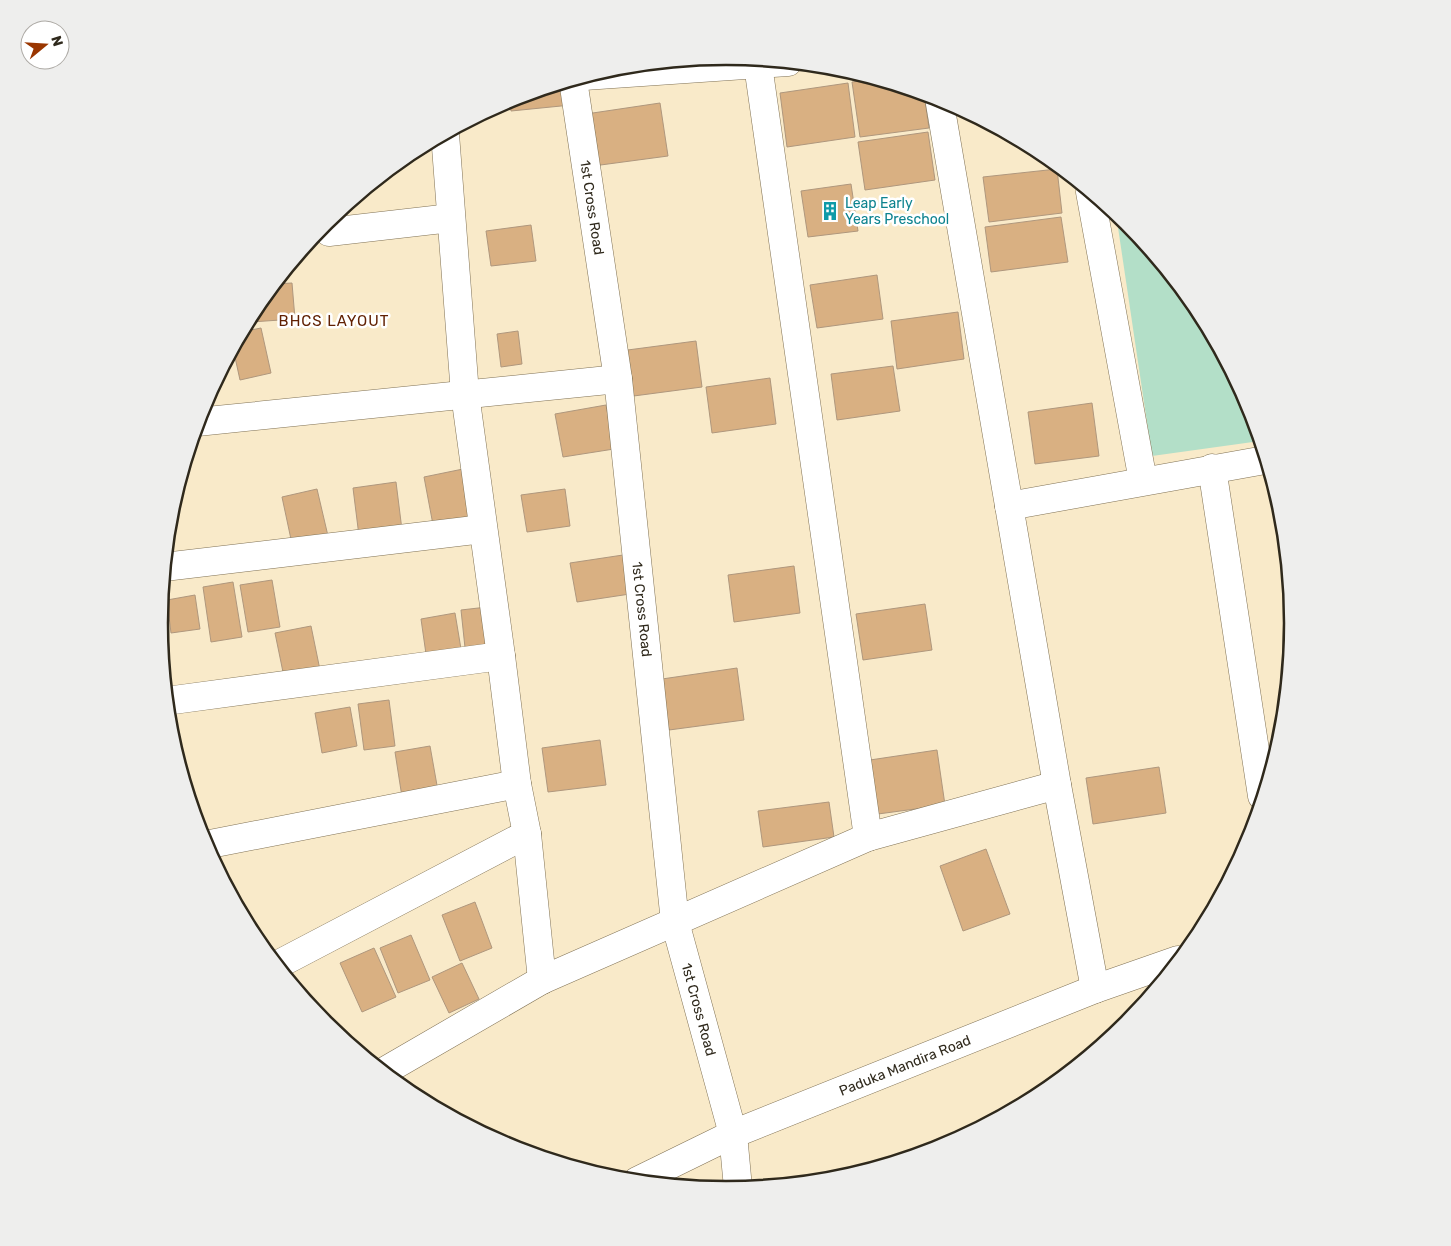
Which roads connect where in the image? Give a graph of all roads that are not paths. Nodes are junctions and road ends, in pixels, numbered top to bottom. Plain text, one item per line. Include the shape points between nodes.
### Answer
1 (758, 65) edge
2 (748, 66) edge
3 (637, 73) edge
4 (575, 86) edge
5 (941, 108) edge
6 (445, 141) edge
7 (1092, 202) edge
8 (451, 218) junction
9 (332, 227) edge
10 (618, 378) junction
11 (465, 394) junction
12 (206, 421) edge
13 (1259, 461) edge
14 (1212, 468) junction
15 (1143, 481) junction
16 (1009, 506) junction
17 (483, 529) junction
18 (171, 566) edge
19 (502, 656) junction
20 (173, 700) edge
21 (1260, 782) edge
22 (517, 784) junction
23 (1057, 785) junction
24 (527, 834) junction
25 (868, 837) junction
26 (213, 843) edge
27 (675, 922) junction
28 (283, 963) edge
29 (1167, 964) edge
30 (542, 980) junction
31 (1095, 989) junction
32 (389, 1068) edge
33 (733, 1134) junction
34 (649, 1175) edge
35 (737, 1181) edge

1 - 25 street
2 - 3 street
4 - 10 street, 1st Cross Road
5 - 16 street
6 - 8 street
7 - 15 street
8 - 9 street
8 - 11 street
10 - 11 street
10 - 27 street, 1st Cross Road
11 - 12 street
11 - 17 street
13 - 14 street
14 - 15 street
14 - 21 street
15 - 16 street
16 - 23 street
17 - 18 street
17 - 19 street
19 - 20 street
19 - 22 street
22 - 24 street
22 - 26 street
23 - 25 street
23 - 31 street
24 - 28 street
24 - 30 street
25 - 27 street
27 - 30 street
27 - 33 street, 1st Cross Road
29 - 31 street, Paduka Mandira Road
30 - 32 street
31 - 33 street, Paduka Mandira Road
33 - 34 street, Paduka Mandira Road
33 - 35 street, 1st Cross Road

